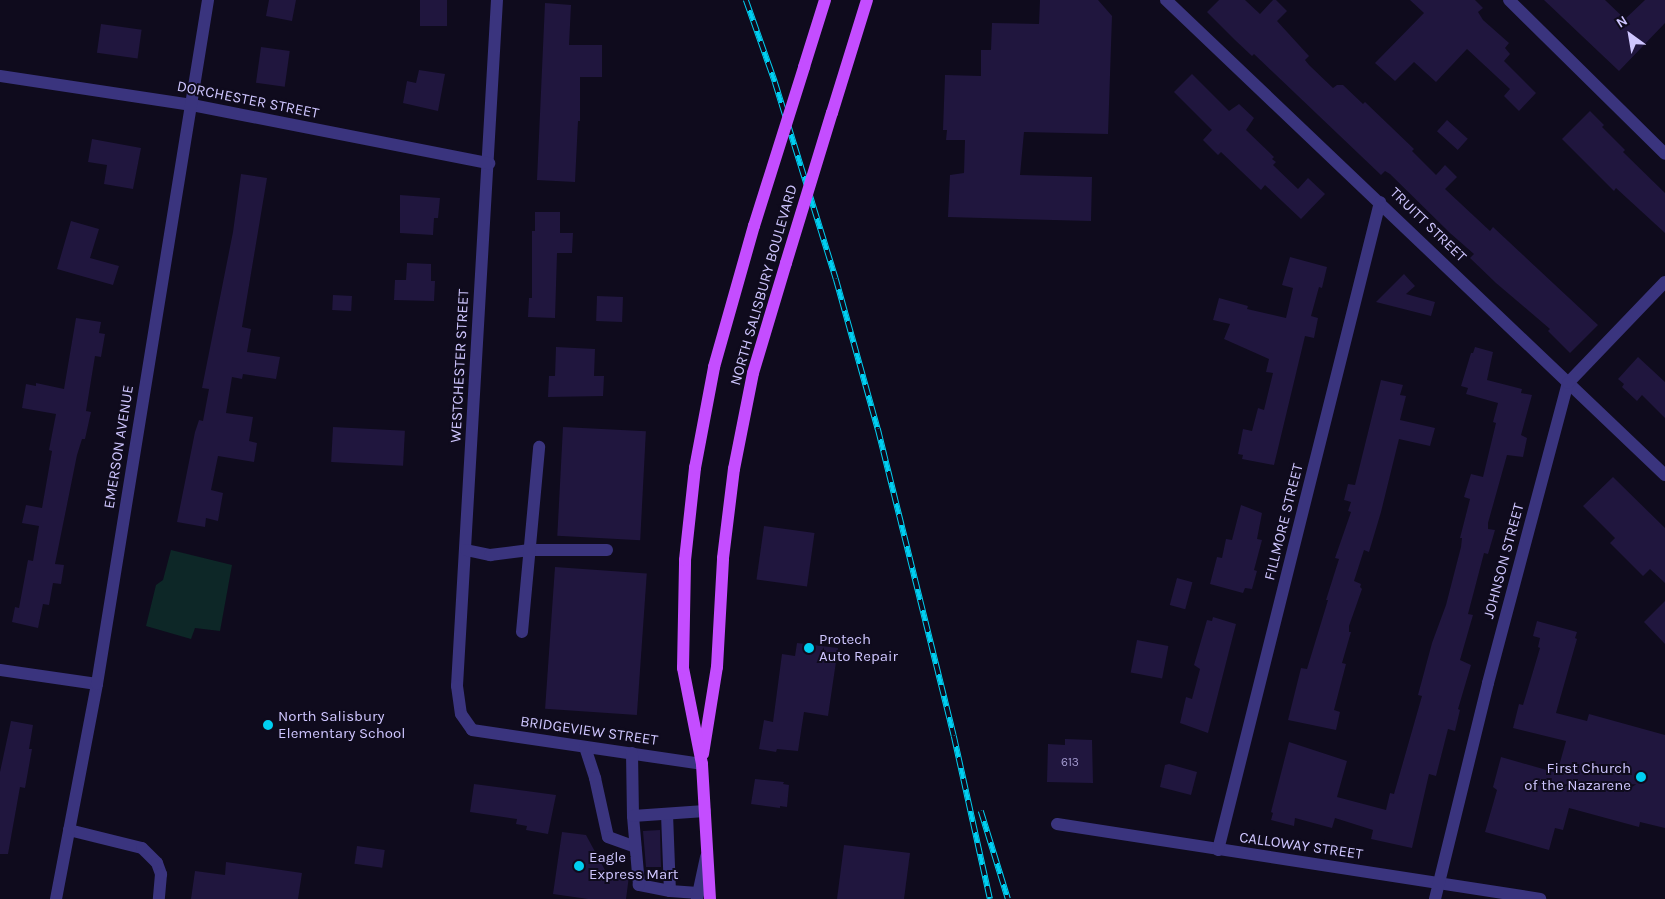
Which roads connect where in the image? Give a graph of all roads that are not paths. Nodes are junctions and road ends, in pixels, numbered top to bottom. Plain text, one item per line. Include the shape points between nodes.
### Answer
1 (208, 0) edge
2 (497, 0) edge
3 (825, 0) edge
4 (867, 0) edge
5 (1166, 0) edge
6 (1509, 0) edge
7 (0, 76) edge
8 (192, 105) junction
9 (1665, 154) edge
10 (489, 163) junction
11 (1380, 202) junction
12 (1665, 282) edge
13 (1568, 383) junction
14 (538, 448) dead end
15 (1665, 475) edge
16 (466, 550) junction
17 (530, 550) junction
18 (607, 550) dead end
19 (522, 632) dead end
20 (0, 670) edge
21 (97, 684) junction
22 (472, 730) joint
23 (586, 747) junction
24 (632, 754) junction
25 (702, 764) junction
26 (705, 811) junction
27 (667, 814) junction
28 (633, 816) junction
29 (1057, 824) dead end
30 (69, 830) junction
31 (636, 847) junction
32 (707, 849) junction
33 (1218, 850) junction
34 (1438, 883) junction
35 (670, 891) junction
36 (698, 896) edge
37 (56, 899) edge
38 (159, 899) edge
39 (710, 899) edge
40 (1435, 899) edge
41 (1540, 899) edge

1 - 8 street, EMERSON AVENUE
2 - 10 street, WESTCHESTER STREET
3 - 25 main road, NORTH SALISBURY BOULEVARD, bridge via 754,226 714,367 695,468 685,560 683,668
4 - 25 main road, NORTH SALISBURY BOULEVARD, bridge via 752,373 734,469 723,558 717,667
5 - 11 street, TRUITT STREET
6 - 9 street
7 - 8 street, DORCHESTER STREET
8 - 10 street, DORCHESTER STREET
8 - 21 street, EMERSON AVENUE
10 - 16 street, WESTCHESTER STREET
11 - 13 street, TRUITT STREET
11 - 33 street, FILLMORE STREET
12 - 13 street, JOHNSON STREET
13 - 15 street, TRUITT STREET
13 - 34 street, JOHNSON STREET
14 - 17 street
16 - 17 street via 490,555
16 - 22 street, WESTCHESTER STREET via 457,686 461,714
17 - 18 street
17 - 19 street
20 - 21 street
21 - 30 street, EMERSON AVENUE
22 - 23 street, BRIDGEVIEW STREET
23 - 24 street, BRIDGEVIEW STREET
23 - 31 street via 608,838
24 - 25 street, BRIDGEVIEW STREET
24 - 28 street
25 - 26 main road, NORTH SALISBURY BOULEVARD
26 - 27 street
26 - 32 main road, NORTH SALISBURY BOULEVARD
27 - 28 street
27 - 35 street
28 - 31 street
29 - 33 street, CALLOWAY STREET
30 - 37 street, EMERSON AVENUE
30 - 38 street via 142,848 157,863 161,874
31 - 35 street via 639,885
32 - 36 street
32 - 39 main road, NORTH SALISBURY BOULEVARD
33 - 34 street, CALLOWAY STREET
34 - 40 street, JOHNSON STREET
34 - 41 street, CALLOWAY STREET
35 - 36 street

